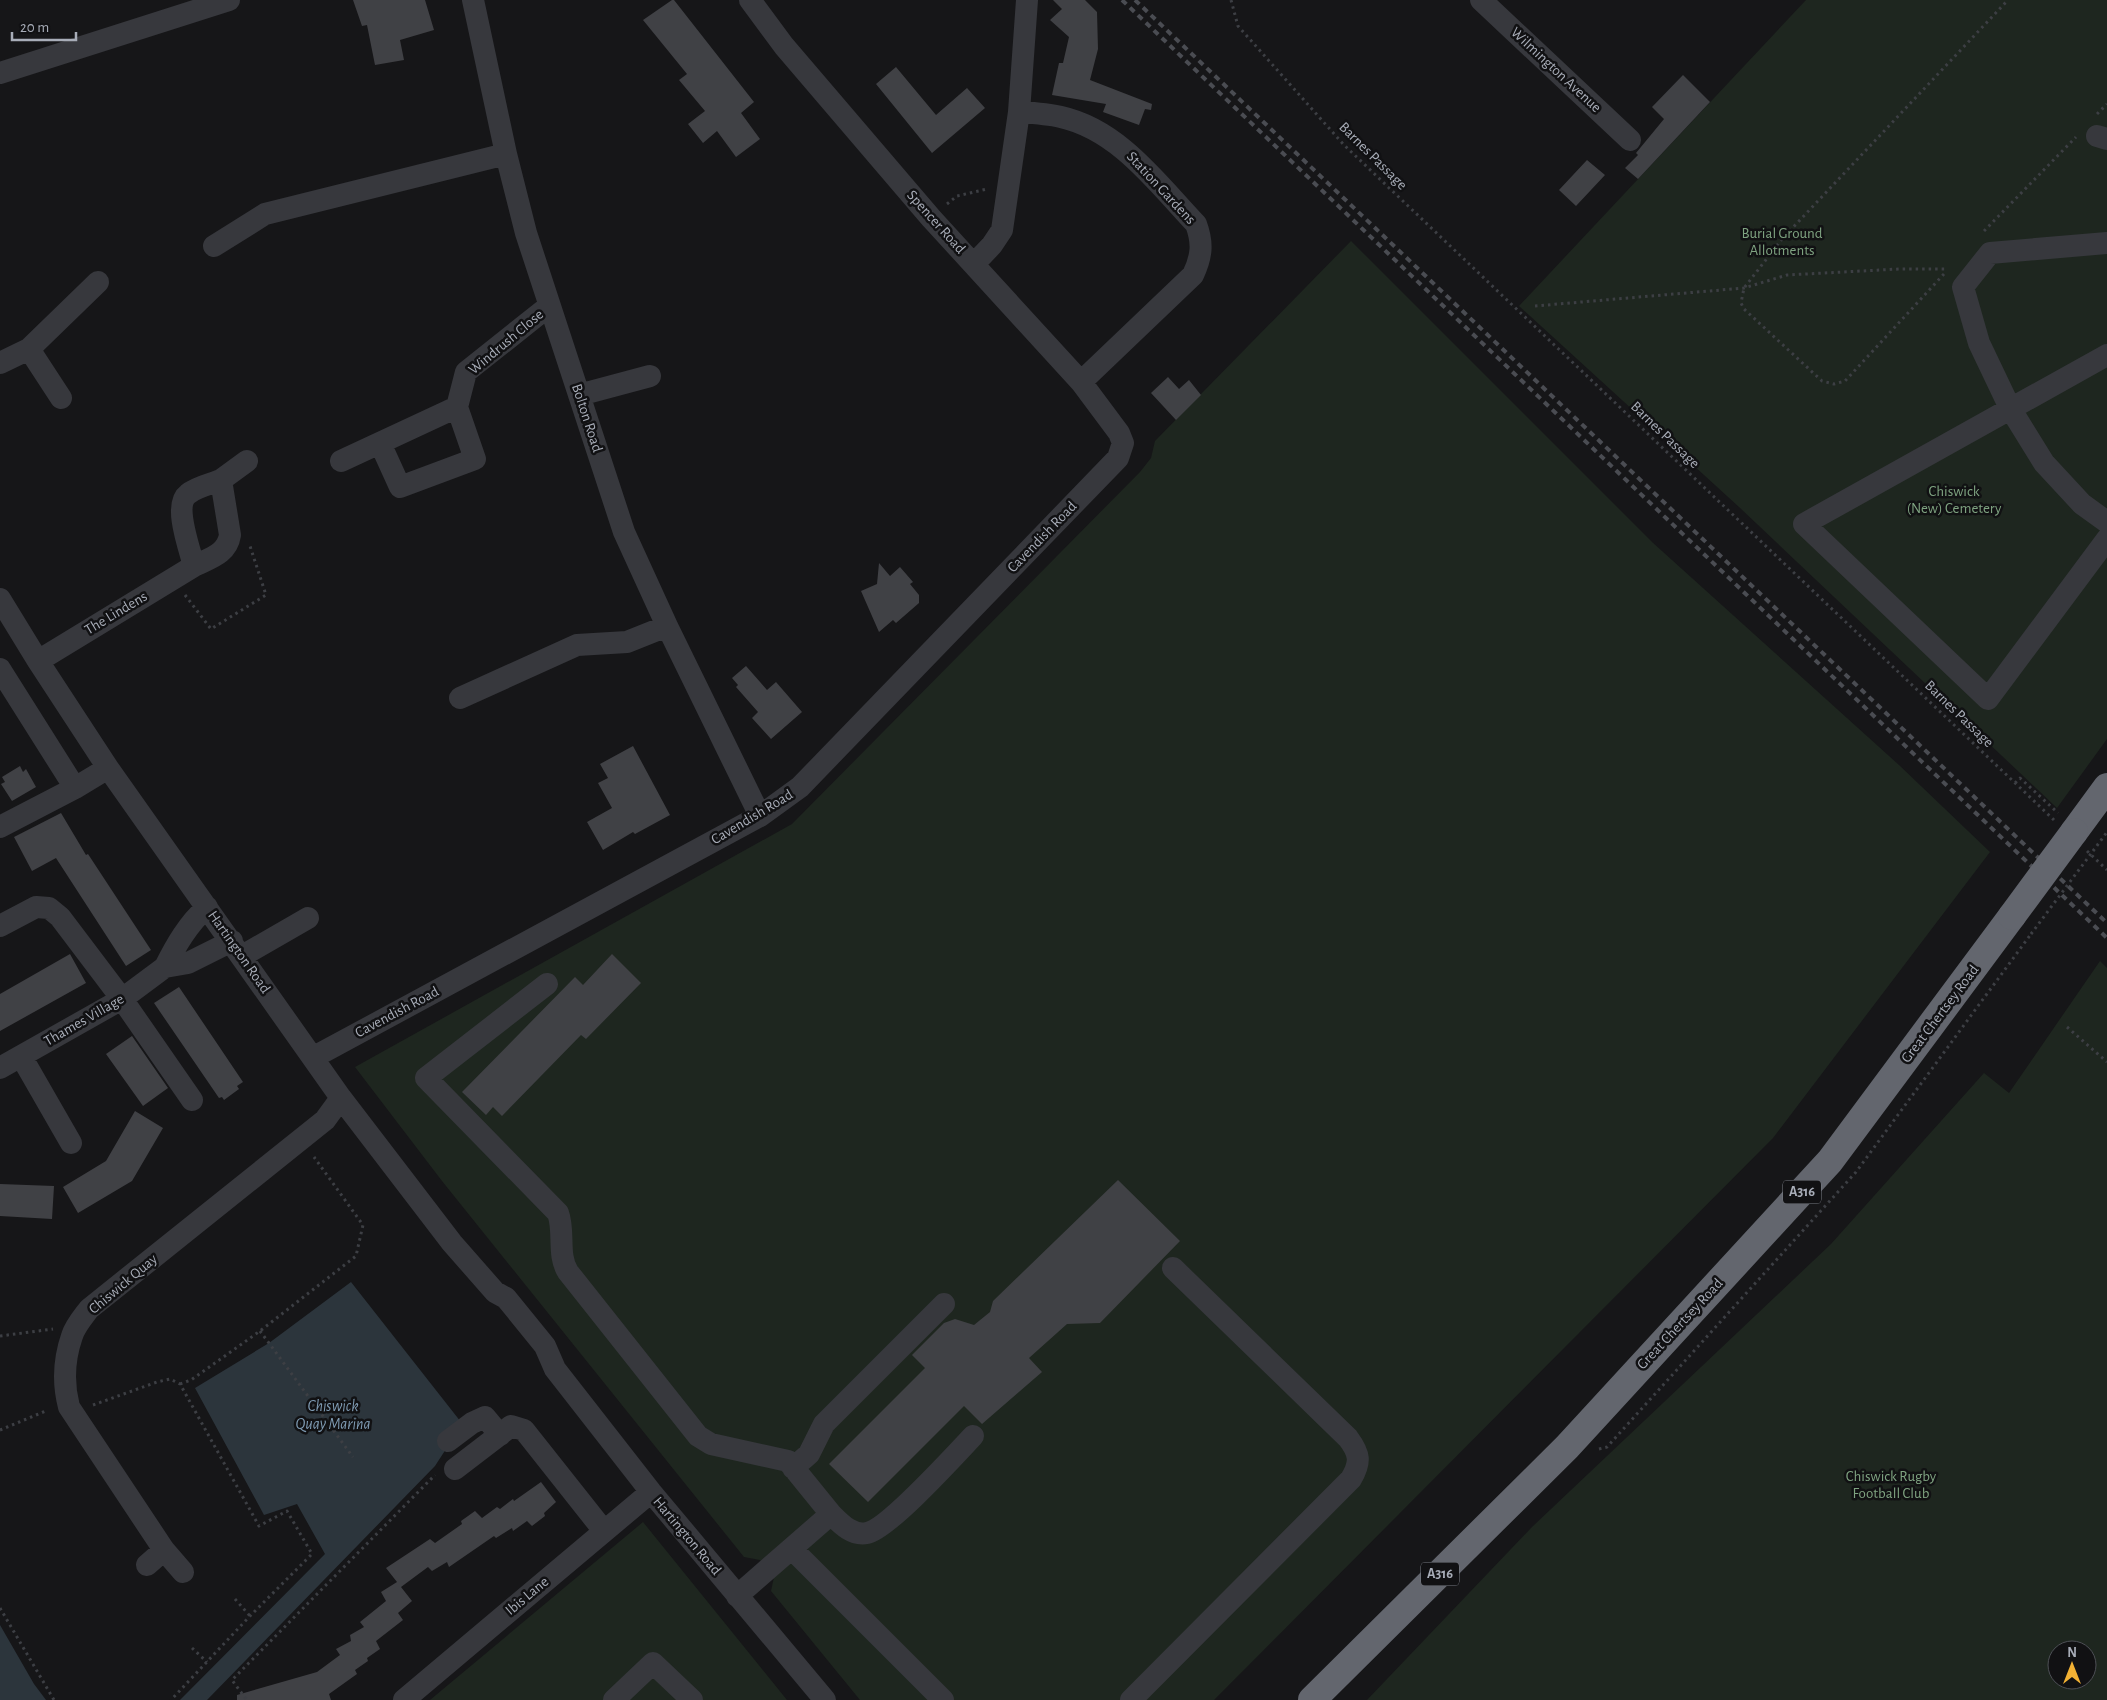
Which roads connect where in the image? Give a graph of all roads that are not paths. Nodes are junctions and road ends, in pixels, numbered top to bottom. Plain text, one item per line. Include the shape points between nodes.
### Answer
1 (228, 0) edge
2 (473, 0) edge
3 (750, 0) edge
4 (1027, 0) edge
5 (1481, 0) edge
6 (0, 73) edge
7 (1019, 112) junction
8 (1630, 140) dead end
9 (506, 154) junction
10 (2107, 243) edge
11 (214, 246) dead end
12 (974, 264) junction
13 (98, 282) dead end
14 (550, 306) junction
15 (29, 349) junction
16 (2107, 355) edge
17 (0, 363) edge
18 (650, 376) dead end
19 (1081, 382) junction
20 (579, 394) junction
21 (61, 398) dead end
22 (457, 407) junction
23 (2010, 408) junction
24 (380, 443) junction
25 (1123, 443) joint
26 (247, 461) dead end
27 (341, 461) dead end
28 (221, 480) junction
29 (2107, 522) edge
30 (2107, 539) edge
31 (194, 566) junction
32 (0, 599) edge
33 (667, 626) junction
34 (38, 661) junction
35 (0, 669) edge
36 (460, 698) dead end
37 (108, 768) junction
38 (2107, 787) edge
39 (75, 788) junction
40 (760, 816) junction
41 (0, 827) edge
42 (207, 907) junction
43 (308, 918) dead end
44 (0, 926) edge
45 (237, 949) junction
46 (165, 968) junction
47 (547, 984) dead end
48 (122, 999) junction
49 (21, 1056) junction
50 (314, 1057) junction
51 (0, 1068) edge
52 (341, 1098) junction
53 (192, 1100) dead end
54 (71, 1143) dead end
55 (1173, 1268) dead end
56 (944, 1304) dead end
57 (500, 1434) junction
58 (973, 1436) dead end
59 (448, 1441) dead end
60 (793, 1468) junction
61 (455, 1469) road end
62 (651, 1492) junction
63 (831, 1514) junction
64 (604, 1531) junction
65 (792, 1549) junction
66 (164, 1550) junction
67 (147, 1565) dead end
68 (183, 1572) dead end
69 (737, 1596) junction
70 (818, 1697) edge
71 (404, 1700) edge
72 (614, 1700) edge
73 (692, 1700) edge
74 (943, 1700) edge
75 (1131, 1700) edge
76 (1312, 1700) edge

1 - 6 street
2 - 9 street, Bolton Road
3 - 12 street, Spencer Road via 784,46
4 - 7 street
5 - 8 street, Wilmington Avenue
7 - 12 street via 1002,230
7 - 19 street, Station Gardens via 1062,117 1088,126 1112,140 1126,150 1196,224 1200,236 1202,251 1193,275
9 - 11 street via 265,214
9 - 14 street, Bolton Road via 526,233
10 - 23 street via 1990,253 1963,287 1979,343
12 - 19 street, Spencer Road
13 - 15 street
14 - 20 street, Bolton Road
14 - 22 street, Windrush Close via 466,372
15 - 17 street
15 - 21 street
16 - 23 street
18 - 20 street via 615,375
19 - 25 street, Spencer Road
20 - 33 street, Bolton Road via 624,532
22 - 24 street
22 - 24 street via 476,459 400,487
23 - 29 street via 2044,463 2082,504
23 - 30 street via 1804,524 1988,699
24 - 27 street
25 - 40 street, Cavendish Road via 1118,458 800,787
26 - 28 street
28 - 31 street, The Lindens via 230,535 228,544 222,552
28 - 31 street via 188,493 182,501 181,511
31 - 34 street, The Lindens
32 - 34 street, Hartington Road
33 - 36 street via 627,642 577,645
33 - 40 street, Bolton Road
34 - 37 street, Hartington Road
35 - 39 street
37 - 39 street
37 - 42 street, Hartington Road
38 - 76 highway, Great Chertsey Road / A316, bridge via 2073,833 2022,925 1830,1161 1566,1447
39 - 41 street
40 - 50 street, Cavendish Road
42 - 45 street, Hartington Road
42 - 46 street, Thames Village via 195,918
43 - 45 street, Thames Village
44 - 48 street via 36,907 49,908 60,917
45 - 46 street, Thames Village
45 - 50 street, Hartington Road
46 - 48 street, Thames Village
47 - 60 street via 426,1078 558,1213 563,1260 568,1272 698,1436 711,1444 788,1461
48 - 49 street, Thames Village
48 - 53 street
49 - 51 street, Thames Village
49 - 54 street
50 - 52 street, Hartington Road
52 - 62 street, Hartington Road via 452,1243 495,1292 506,1298 545,1346 554,1369
52 - 66 street, Chiswick Quay via 325,1120 89,1309 72,1336 64,1375 69,1408
55 - 75 street via 1348,1438 1355,1447 1358,1462 1351,1479
56 - 60 street via 824,1424 809,1454
57 - 59 street via 485,1417
57 - 61 street
57 - 64 street via 511,1426 524,1430
58 - 63 street via 876,1530 866,1533 850,1530
60 - 63 street
62 - 64 street, Ibis Lane
62 - 69 street, Hartington Road
63 - 65 street
64 - 71 street, Ibis Lane
65 - 69 street
65 - 74 street
66 - 67 street
66 - 68 street, Chiswick Quay
69 - 70 street, Hartington Road
72 - 73 street via 653,1663

